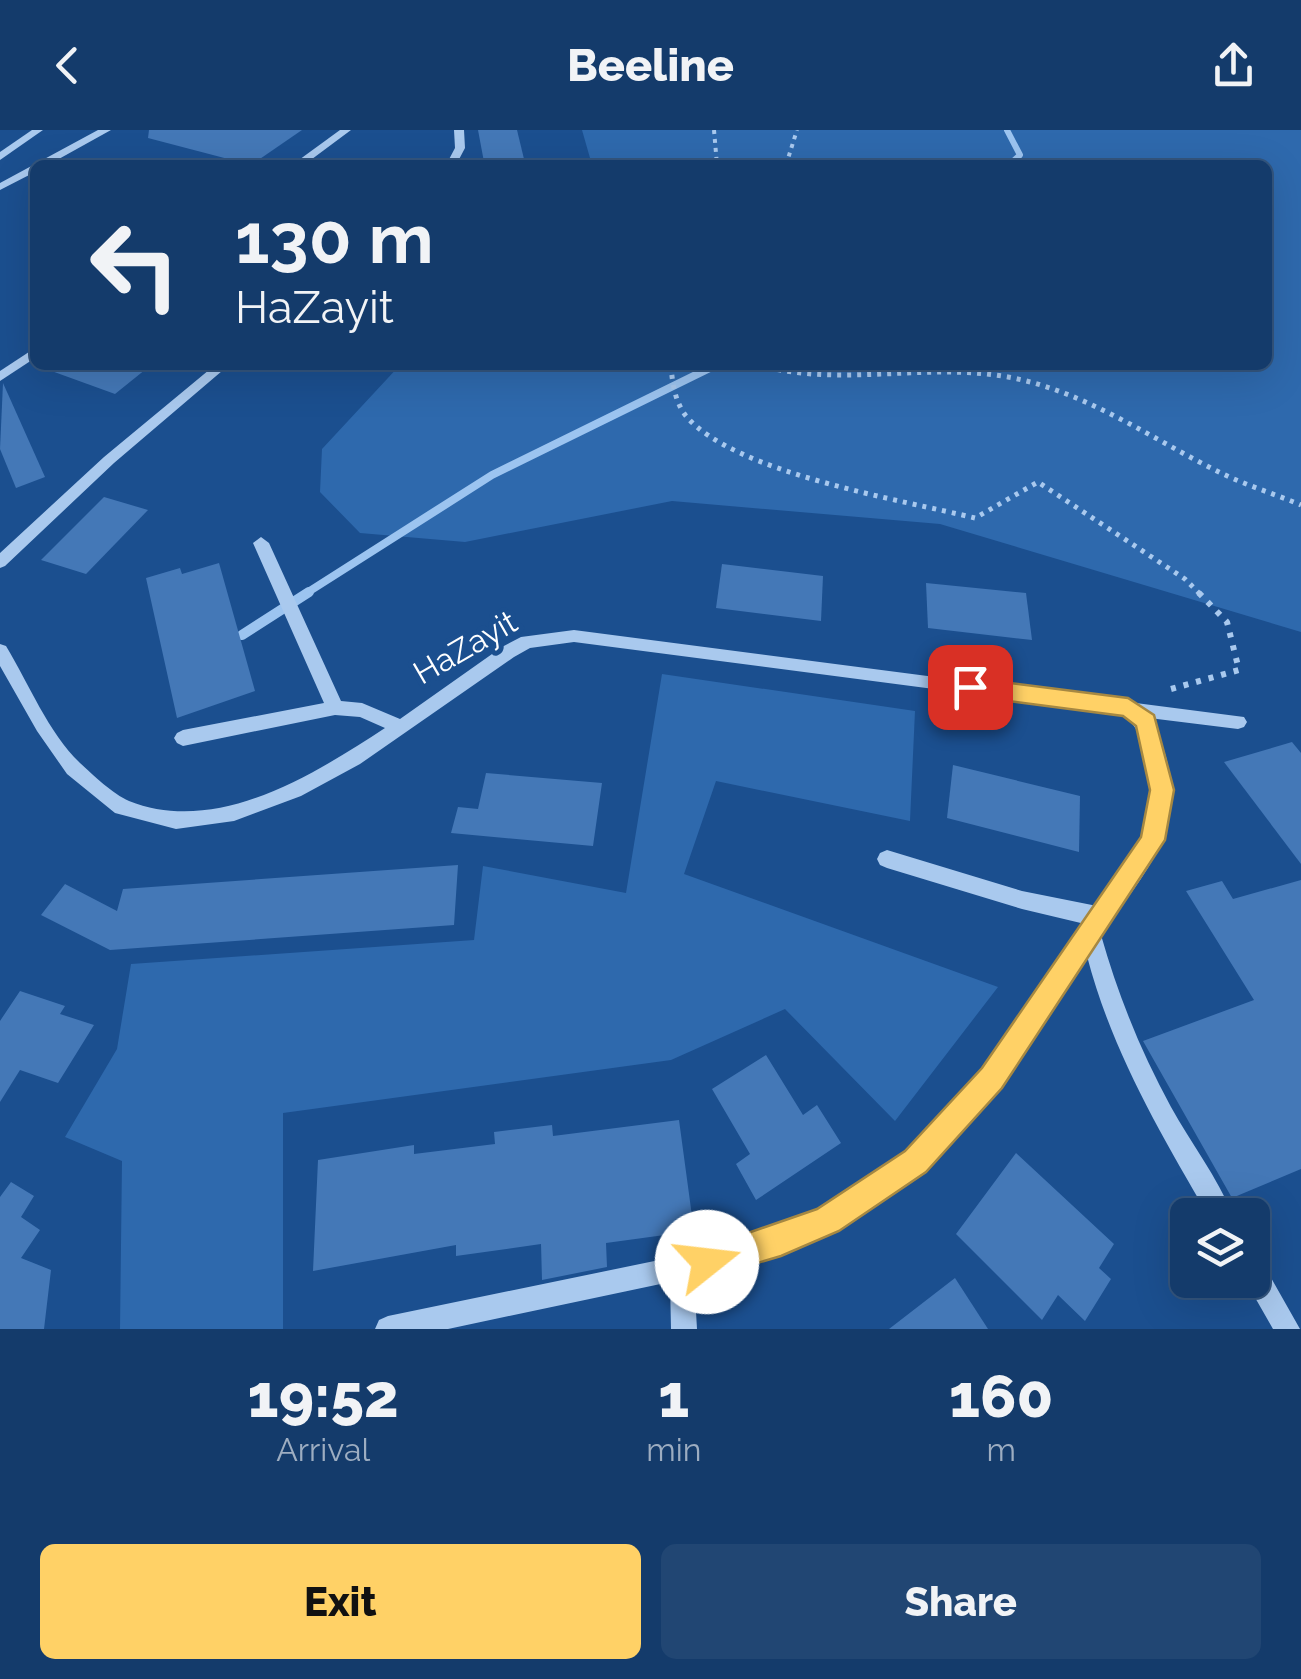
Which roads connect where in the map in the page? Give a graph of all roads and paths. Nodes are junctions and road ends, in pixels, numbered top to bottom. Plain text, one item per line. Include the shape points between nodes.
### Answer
1 (38, 130) edge
2 (106, 130) edge
3 (346, 130) edge
4 (459, 130) edge
5 (714, 130) edge
6 (797, 130) edge
7 (0, 156) edge
8 (49, 160) edge
9 (304, 160) edge
10 (454, 160) edge
11 (717, 160) edge
12 (788, 160) edge
13 (30, 170) edge
14 (0, 187) edge
15 (30, 356) edge
16 (217, 370) edge
17 (671, 370) edge
18 (771, 370) edge
19 (0, 377) edge
20 (1301, 505) edge
21 (261, 543) dead end
22 (0, 562) edge
23 (0, 651) edge
24 (335, 708) junction
25 (1128, 708) junction
26 (1238, 722) dead end
27 (398, 726) junction
28 (183, 738) dead end
29 (886, 860) dead end
30 (1097, 926) junction
31 (1211, 1198) edge
32 (682, 1268) junction
33 (1269, 1298) edge
34 (388, 1329) edge
35 (684, 1329) edge
36 (1287, 1329) edge

1 - 7 street
2 - 8 street
3 - 9 street
4 - 10 street
5 - 11 path
6 - 12 path
13 - 14 street
15 - 19 street
16 - 22 street
17 - 25 path via 687,418 735,452 975,518 1038,482 1185,579 1228,622 1239,670 1186,682
18 - 20 path via 812,377 933,371 1007,377 1057,390
21 - 24 street
23 - 27 street, HaZayit via 73,768 104,796 160,820 226,818 264,806
24 - 27 street via 362,710
24 - 28 street
25 - 26 street, HaZayit
25 - 27 street, HaZayit via 574,636 527,642
25 - 30 street via 1146,722 1153,739 1161,807 1145,856
29 - 30 street via 1028,898
30 - 31 street via 1104,991 1138,1071
30 - 32 street via 992,1078 915,1162 828,1220 765,1246
32 - 34 street
32 - 35 street
33 - 36 street

